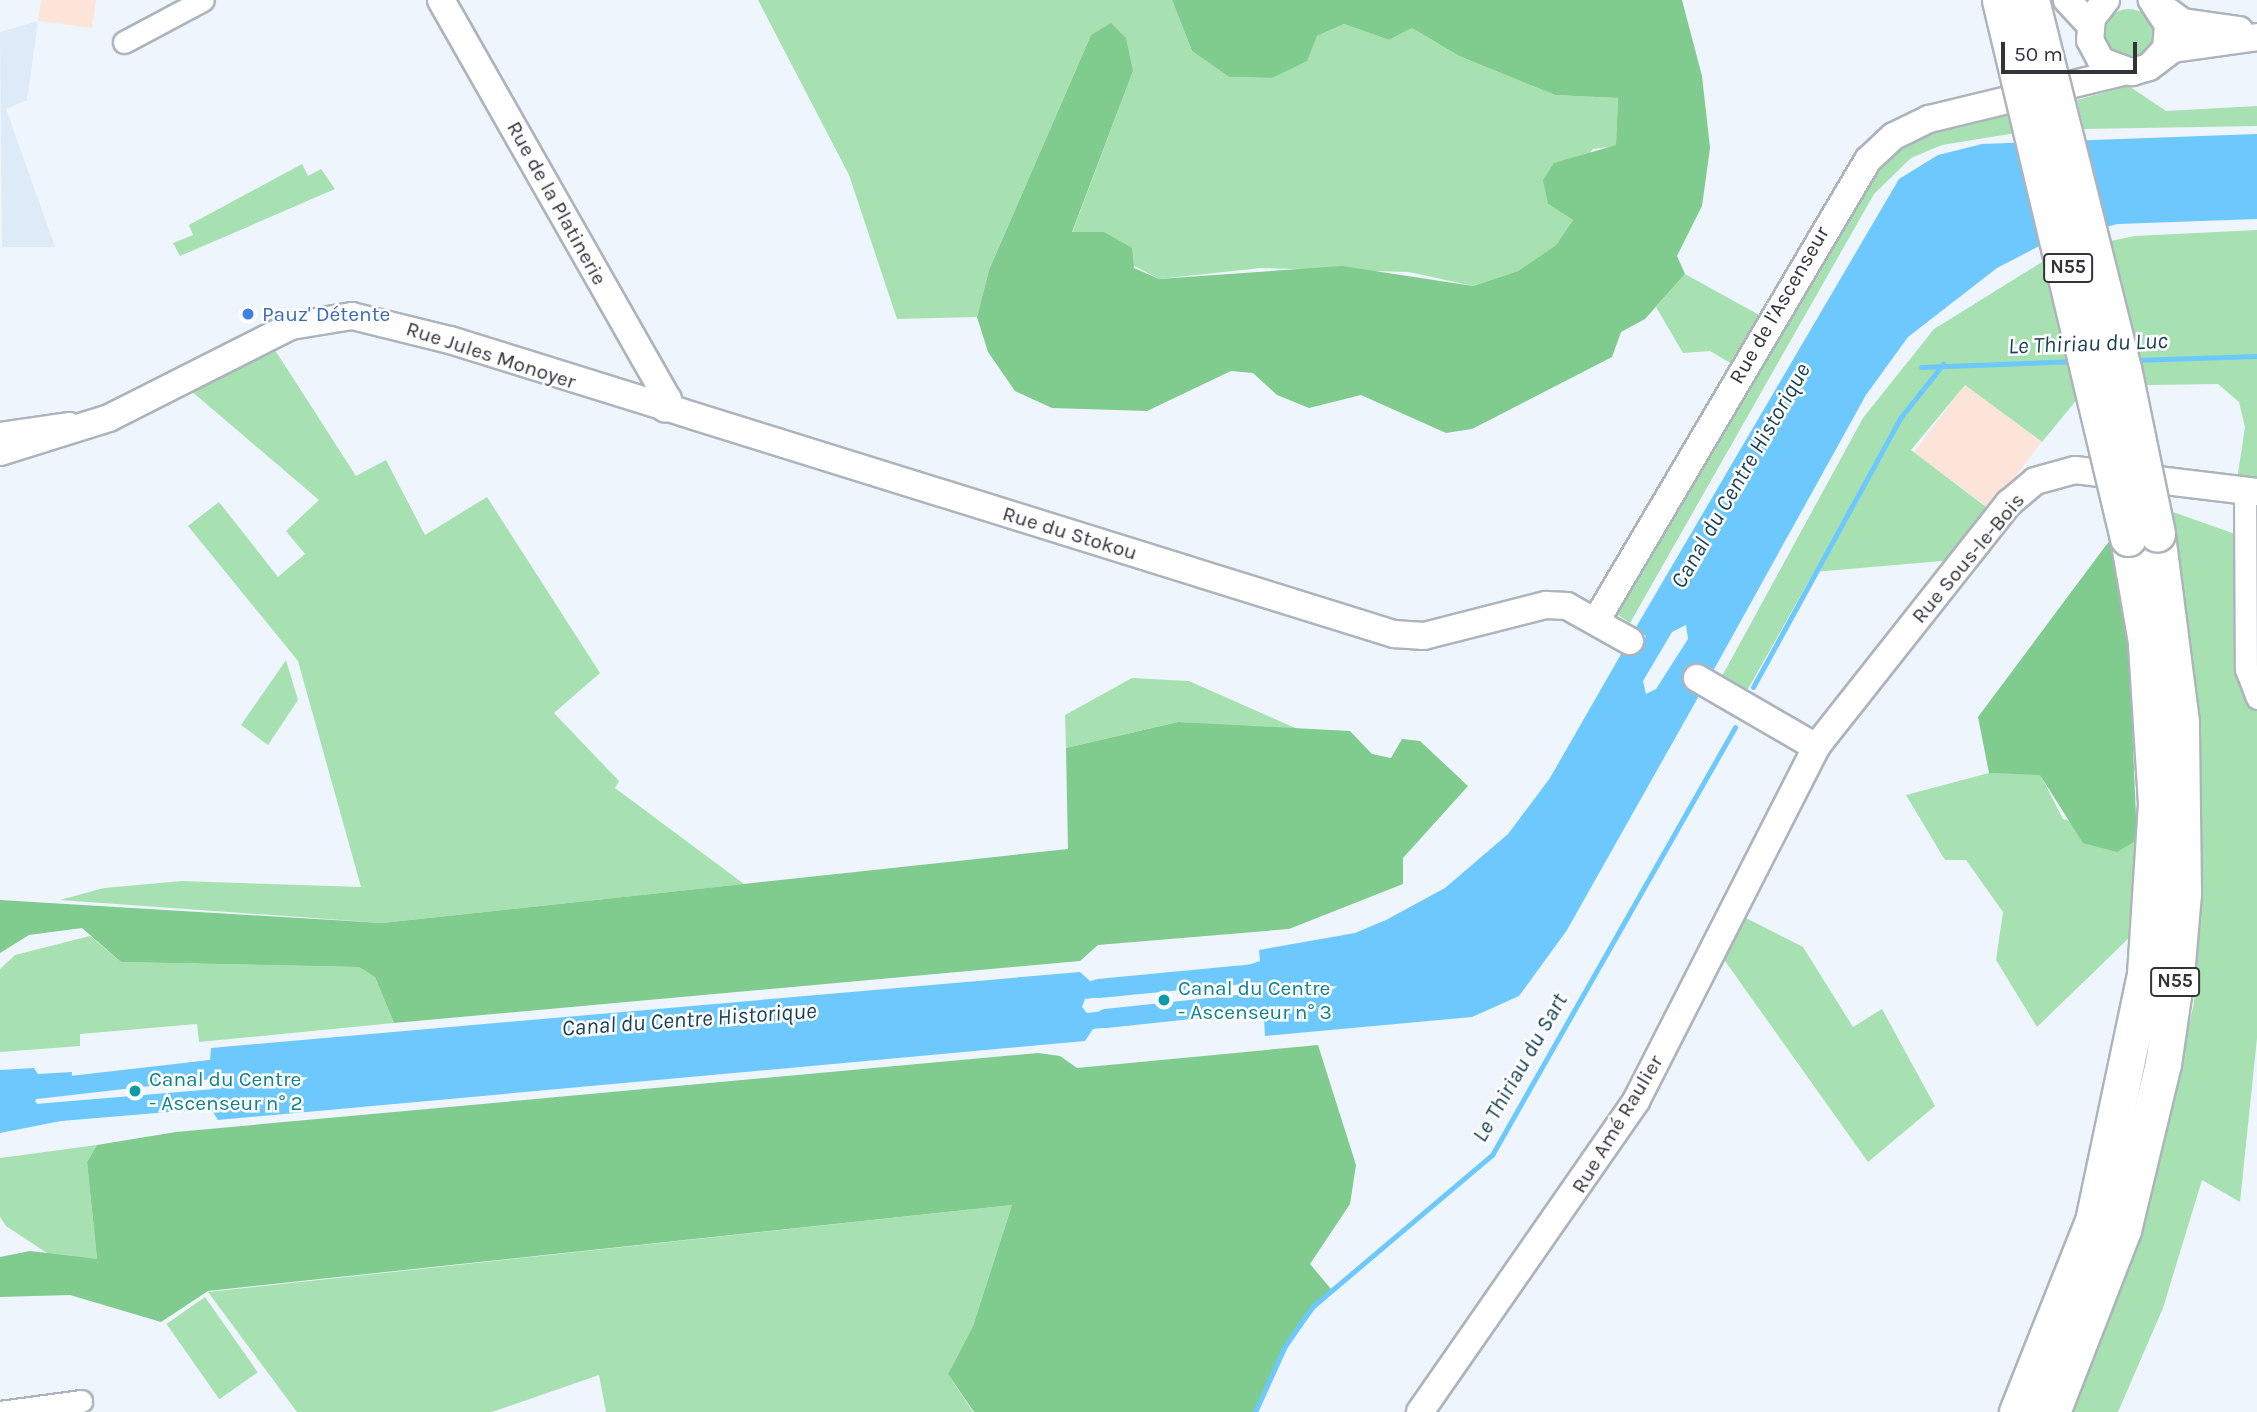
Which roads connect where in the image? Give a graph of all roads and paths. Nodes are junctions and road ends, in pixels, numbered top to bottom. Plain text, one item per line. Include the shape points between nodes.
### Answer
1 (203, 0) edge
2 (441, 0) edge
3 (2000, 0) edge
4 (2031, 0) edge
5 (2067, 0) edge
6 (2154, 2) edge
7 (2099, 10) edge
8 (2257, 30) edge
9 (2257, 37) edge
10 (124, 42) dead end
11 (2149, 67) junction
12 (2123, 72) junction
13 (2046, 90) junction
14 (653, 406) junction
15 (109, 418) junction
16 (0, 433) edge
17 (0, 452) edge
18 (2251, 491) edge
19 (2143, 536) junction
20 (1596, 621) junction
21 (1630, 641) dead end
22 (1706, 683) dead end
23 (2257, 698) edge
24 (1816, 747) junction
25 (1780, 817) joint
26 (81, 1401) dead end
27 (0, 1412) edge
28 (1420, 1412) edge
29 (2017, 1412) edge
30 (2052, 1412) edge

1 - 10 street
2 - 14 street, Rue de la Platinerie via 668,399
3 - 19 highway, N55, bridge via 2094,370
4 - 19 highway, N55, bridge via 2123,368
5 - 7 street
6 - 8 street via 2183,22
6 - 11 street via 2169,37
7 - 12 street via 2101,61
7 - 13 street, Rue de l'Ascenseur via 2082,58
9 - 11 street via 2173,49
11 - 12 street, Rue de l'Ascenseur
12 - 13 street, Rue de l'Ascenseur
13 - 20 street, Rue de l'Ascenseur via 1929,119 1894,136 1868,160
14 - 15 street, Rue Jules Monoyer via 450,340 352,316 283,329
14 - 20 street, Rue du Stokou via 1394,634 1424,636 1499,615 1567,606
15 - 16 street, Rue Jules Monoyer
15 - 17 street, Rue Jules Monoyer
18 - 23 street via 2245,669
18 - 24 street, Rue Sous-le-Bois via 2076,470 2035,481 2009,503
19 - 29 highway, N55 via 2154,737 2154,880 2145,974 2094,1221
19 - 30 highway, N55 via 2181,722 2176,975 2163,1064 2123,1230
20 - 21 street
22 - 24 street
24 - 25 street, Rue Sous-le-Bois
25 - 28 street, Rue Amé Raulier via 1636,1101
26 - 27 street

